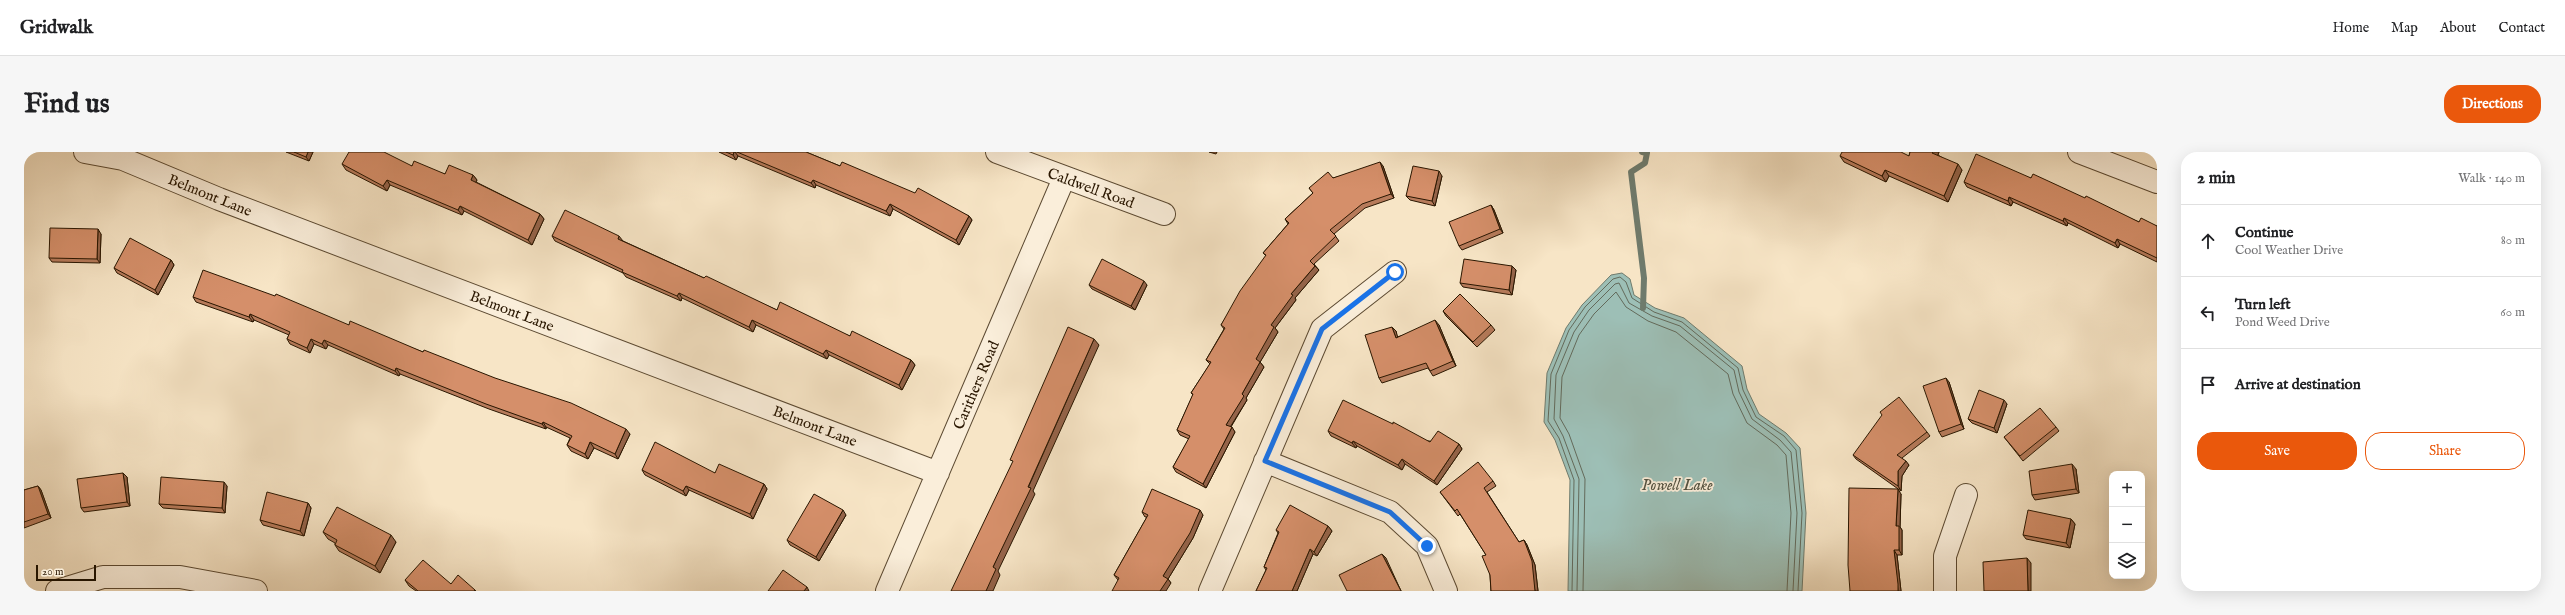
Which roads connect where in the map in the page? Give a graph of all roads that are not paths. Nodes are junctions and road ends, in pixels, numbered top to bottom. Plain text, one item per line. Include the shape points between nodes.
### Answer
1 (85, 152) edge
2 (997, 152) edge
3 (2079, 152) edge
4 (1064, 178) junction
5 (2157, 182) edge
6 (1164, 214) dead end
7 (1395, 272) dead end
8 (1265, 461) junction
9 (938, 473) junction
10 (1966, 495) dead end
11 (57, 591) edge
12 (256, 591) edge
13 (887, 591) edge
14 (1210, 591) edge
15 (1446, 591) edge
16 (1945, 591) edge

1 - 9 street, Belmont Lane via 123,159 227,202
2 - 4 street, Caldwell Road
3 - 5 street
4 - 6 street, Caldwell Road
4 - 9 street, Carithers Road
7 - 8 street via 1322,329
8 - 14 street
8 - 15 street via 1390,512 1427,546
9 - 13 street, Carithers Road
10 - 16 street via 1945,556
11 - 12 street via 103,577 180,577

